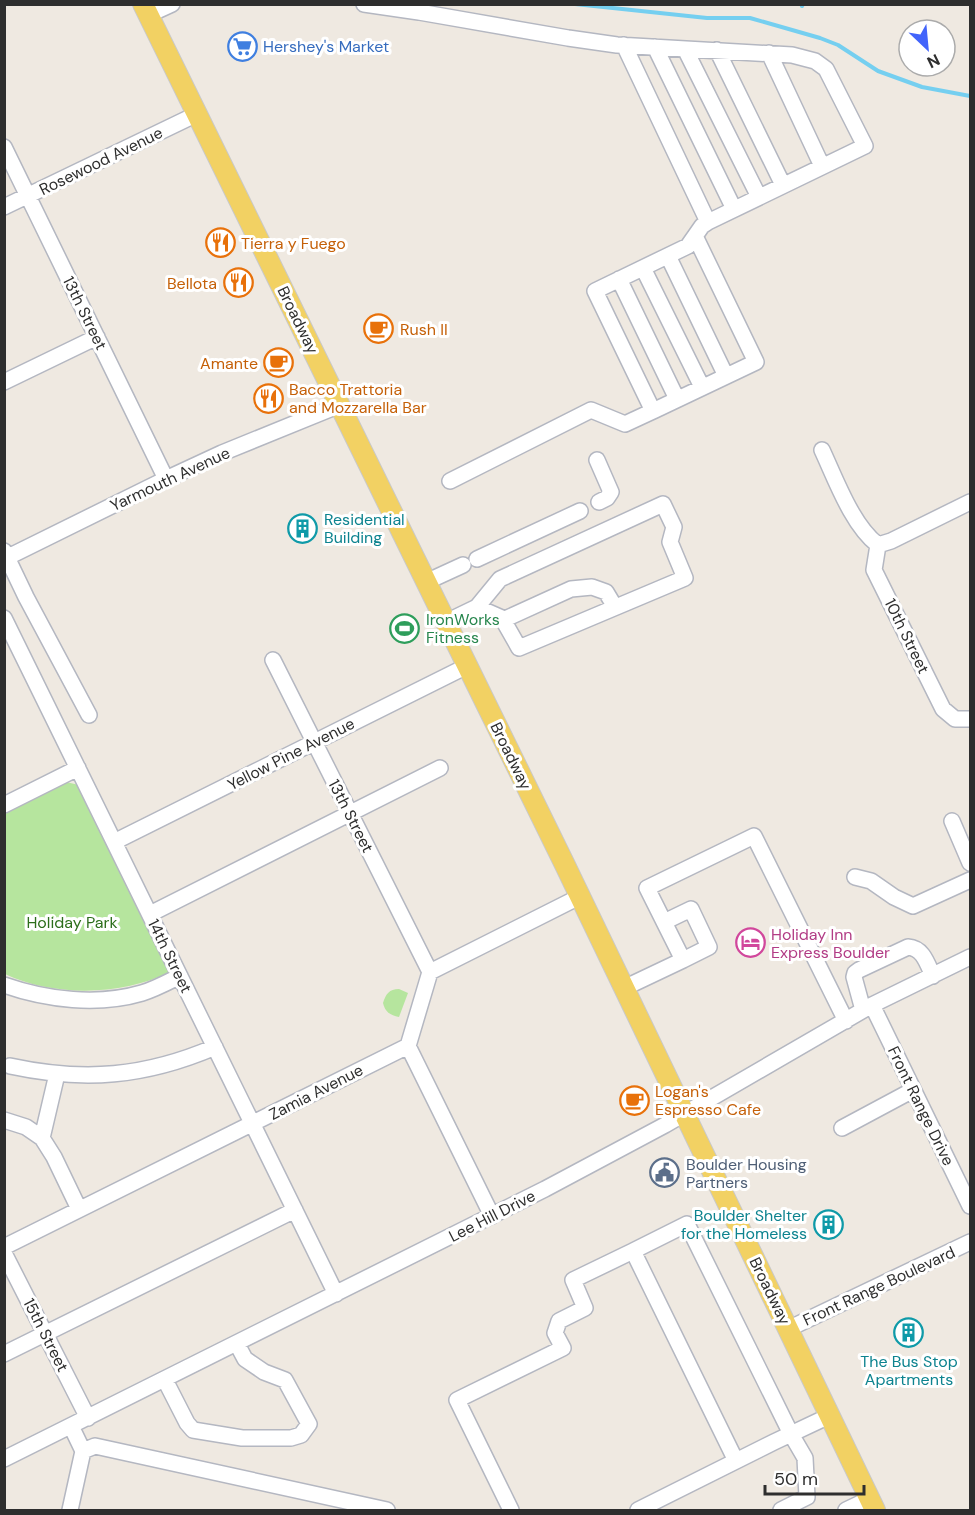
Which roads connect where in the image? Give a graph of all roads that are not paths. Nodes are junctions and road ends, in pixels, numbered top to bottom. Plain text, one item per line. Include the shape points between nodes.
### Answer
1 (172, 4) edge
2 (364, 4) edge
3 (146, 10) edge
4 (621, 45) junction
5 (655, 47) junction
6 (685, 49) junction
7 (717, 50) junction
8 (769, 53) junction
9 (197, 114) junction
10 (5, 149) edge
11 (822, 166) junction
12 (783, 185) junction
13 (28, 196) junction
14 (759, 197) junction
15 (4, 207) edge
16 (734, 209) junction
17 (708, 222) junction
18 (694, 236) junction
19 (668, 255) junction
20 (643, 267) junction
21 (619, 279) junction
22 (97, 337) junction
23 (726, 376) junction
24 (4, 382) edge
25 (702, 387) junction
26 (677, 399) junction
27 (340, 405) junction
28 (652, 411) junction
29 (822, 450) dead end
30 (597, 460) dead end
31 (166, 479) junction
32 (450, 481) dead end
33 (599, 502) dead end
34 (970, 502) edge
35 (580, 511) dead end
36 (873, 541) junction
37 (6, 556) edge
38 (426, 582) junction
39 (477, 607) junction
40 (615, 608) junction
41 (4, 618) edge
42 (503, 620) junction
43 (446, 622) junction
44 (273, 660) dead end
45 (467, 666) junction
46 (89, 715) dead end
47 (963, 719) edge
48 (314, 742) junction
49 (78, 768) junction
50 (440, 768) dead end
51 (4, 806) edge
52 (350, 813) junction
53 (952, 821) dead end
54 (114, 842) junction
55 (970, 863) edge
56 (855, 877) dead end
57 (970, 880) edge
58 (579, 897) junction
59 (150, 914) junction
60 (664, 922) junction
61 (970, 957) edge
62 (683, 960) junction
63 (430, 972) junction
64 (180, 976) junction
65 (933, 976) junction
66 (4, 985) edge
67 (624, 988) junction
68 (868, 1008) junction
69 (846, 1021) junction
70 (408, 1046) junction
71 (215, 1047) junction
72 (10, 1066) dead end
73 (57, 1074) junction
74 (913, 1090) junction
75 (684, 1114) junction
76 (4, 1120) edge
77 (252, 1124) junction
78 (842, 1128) dead end
79 (42, 1138) junction
80 (970, 1206) edge
81 (79, 1209) junction
82 (295, 1210) junction
83 (492, 1216) junction
84 (970, 1242) edge
85 (4, 1247) edge
86 (633, 1251) junction
87 (4, 1253) edge
88 (336, 1294) junction
89 (788, 1329) junction
90 (45, 1333) junction
91 (237, 1344) junction
92 (4, 1354) edge
93 (165, 1380) junction
94 (829, 1416) junction
95 (88, 1418) junction
96 (71, 1426) junction
97 (791, 1434) junction
98 (83, 1451) junction
99 (4, 1459) edge
100 (736, 1461) junction
101 (872, 1505) edge
102 (70, 1510) edge
103 (387, 1510) edge
104 (511, 1510) edge
105 (638, 1510) edge
106 (781, 1510) edge
107 (846, 1510) edge

1 - 3 street
2 - 4 street
3 - 9 main road, Broadway
4 - 5 street
4 - 17 street
5 - 6 street
5 - 16 street
6 - 7 street
6 - 14 street
7 - 8 street
7 - 12 street
8 - 11 street
8 - 11 street via 815,61 826,69 865,146
9 - 13 street, Rosewood Avenue
9 - 27 main road, Broadway
10 - 13 street, 13th Street
11 - 12 street
12 - 14 street
13 - 15 street, Rosewood Avenue
13 - 22 street, 13th Street
14 - 16 street
16 - 17 street
17 - 18 street
18 - 19 street via 688,246
18 - 23 street via 756,362
19 - 20 street
19 - 23 street
20 - 21 street
20 - 25 street
21 - 26 street
21 - 28 street via 595,291
22 - 24 street
22 - 31 street, 13th Street
23 - 25 street
25 - 26 street
26 - 28 street
27 - 31 street, Yarmouth Avenue
27 - 38 main road, Broadway
28 - 32 street via 625,424 591,410
29 - 36 street via 856,522
30 - 33 street via 611,492
31 - 37 street, Yarmouth Avenue
34 - 36 street via 891,541
35 - 38 street
36 - 47 street, 10th Street via 874,570 943,709
37 - 46 street
38 - 43 main road, Broadway
39 - 40 street via 500,579 663,504 674,527 670,542 686,578
39 - 42 street
39 - 43 street
40 - 42 street via 606,592 592,587 571,589
40 - 42 street via 519,648
41 - 49 street, 14th Street
43 - 45 main road, Broadway
44 - 48 street, 13th Street
45 - 48 street, Yellow Pine Avenue
45 - 58 main road, Broadway
48 - 52 street, 13th Street
48 - 54 street, Yellow Pine Avenue
49 - 51 street
49 - 54 street, 14th Street
50 - 52 street
52 - 59 street
52 - 63 street, 13th Street
53 - 55 street
54 - 59 street, 14th Street
56 - 57 street via 871,881 913,906
58 - 63 street
58 - 67 main road, Broadway
59 - 64 street, 14th Street
60 - 62 street
60 - 62 street via 691,909 709,947
60 - 69 street via 647,888 754,836
61 - 65 street, Lee Hill Drive
62 - 67 street
63 - 70 street
64 - 66 street via 142,993 100,999 43,995
64 - 71 street, 14th Street
65 - 68 street, Lee Hill Drive
65 - 68 street, Front Range Drive via 921,952 914,947 859,970 854,977
67 - 75 main road, Broadway
68 - 69 street, Lee Hill Drive
68 - 74 street, Front Range Drive
69 - 75 street, Lee Hill Drive
70 - 77 street, Zamia Avenue
70 - 83 street
71 - 73 street via 176,1062 131,1072 99,1076
71 - 77 street, 14th Street
72 - 73 street
73 - 79 street
74 - 78 street
74 - 80 street, Front Range Drive
75 - 83 street, Lee Hill Drive
75 - 89 main road, Broadway
76 - 79 street via 26,1127
77 - 81 street, Zamia Avenue
77 - 82 street, 14th Street
79 - 81 street
81 - 85 street, Zamia Avenue
82 - 88 street, 14th Street
82 - 90 street
83 - 88 street, Lee Hill Drive
84 - 89 street, Front Range Boulevard
86 - 97 street via 687,1224
86 - 100 street
86 - 104 street via 573,1280 585,1308 560,1322 555,1333 563,1348 457,1400
87 - 90 street, 15th Street
88 - 91 street, Lee Hill Drive
89 - 94 main road, Broadway
90 - 92 street
90 - 95 street, 15th Street
91 - 93 street, Lee Hill Drive
91 - 93 street via 245,1359 285,1380 309,1424 301,1435 242,1438 193,1430
93 - 95 street, Lee Hill Drive
94 - 97 street
94 - 101 main road, Broadway
95 - 96 street, Lee Hill Drive
96 - 98 street
96 - 99 street, Lee Hill Drive
97 - 100 street
97 - 106 street via 805,1458 807,1497
98 - 102 street
98 - 103 street via 95,1446
100 - 105 street
101 - 107 street

